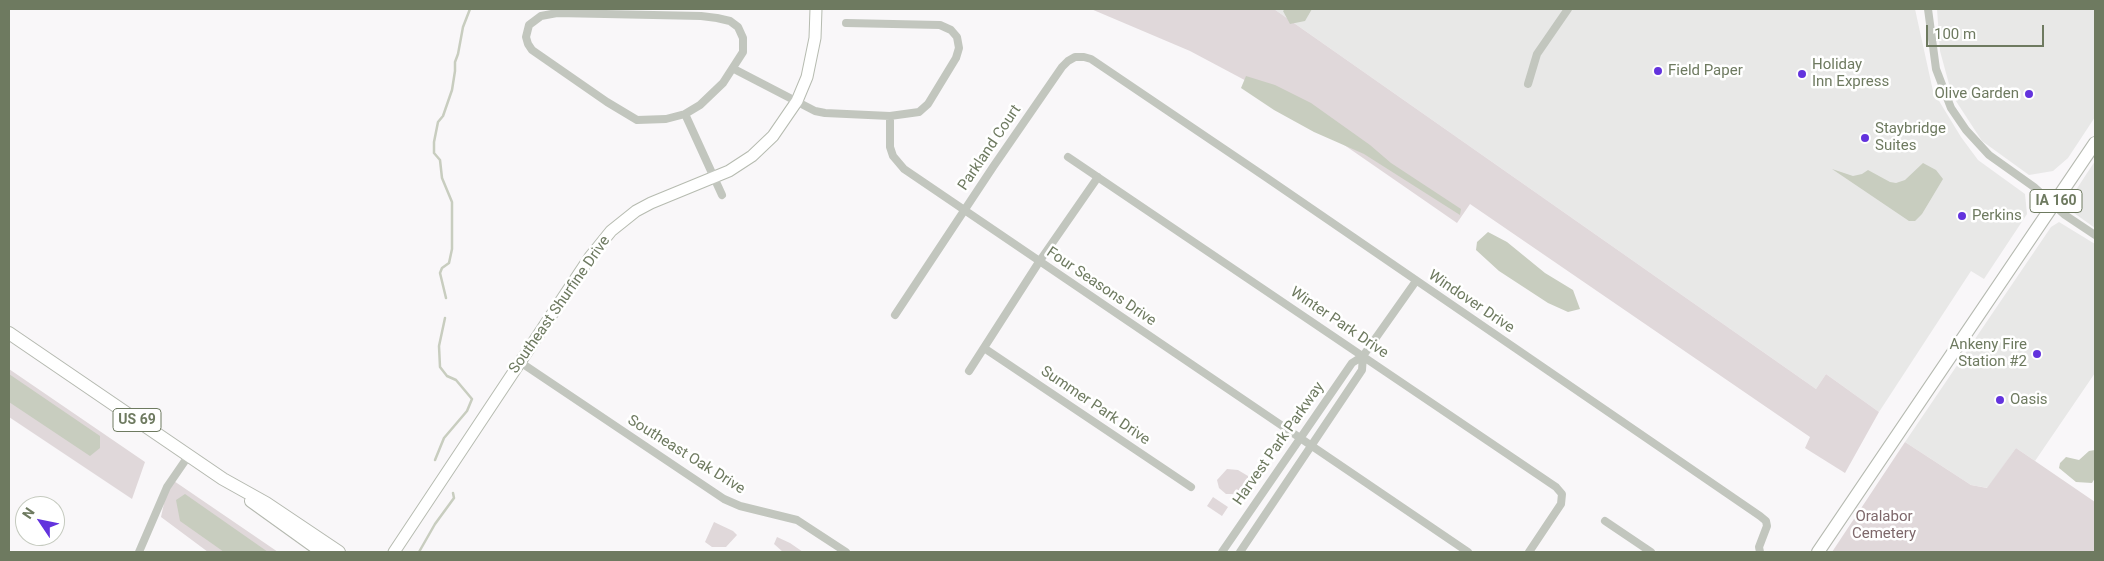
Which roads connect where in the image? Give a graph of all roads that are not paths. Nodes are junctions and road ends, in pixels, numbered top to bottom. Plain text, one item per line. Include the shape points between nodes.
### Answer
1 (816, 9) edge
2 (1568, 9) edge
3 (1928, 9) edge
4 (846, 23) dead end
5 (734, 69) junction
6 (1528, 84) dead end
7 (1133, 88) joint
8 (796, 101) junction
9 (685, 114) junction
10 (890, 116) junction
11 (2095, 143) edge
12 (1068, 157) dead end
13 (1098, 177) junction
14 (714, 178) junction
15 (722, 195) dead end
16 (2054, 203) junction
17 (964, 209) junction
18 (2095, 235) edge
19 (1039, 262) junction
20 (1416, 281) junction
21 (895, 315) dead end
22 (9, 333) edge
23 (984, 348) junction
24 (1363, 356) junction
25 (520, 362) junction
26 (969, 371) dead end
27 (1299, 438) junction
28 (1311, 446) junction
29 (189, 455) junction
30 (224, 479) junction
31 (1191, 487) dead end
32 (1605, 521) dead end
33 (139, 552) edge
34 (322, 552) edge
35 (339, 552) edge
36 (394, 552) edge
37 (846, 552) edge
38 (1222, 552) edge
39 (1240, 552) edge
40 (1468, 552) edge
41 (1529, 552) edge
42 (1651, 552) edge
43 (1760, 552) edge
44 (1818, 552) edge

1 - 8 street, Southeast Shurfine Drive via 813,53
2 - 6 street via 1537,54
3 - 16 street via 1936,69 1957,118 1989,155
4 - 10 street via 940,25 952,30 957,38 956,58 928,104 919,112
5 - 8 street
5 - 9 street via 714,94
5 - 9 street via 743,52 743,38 738,27 717,18 557,13 541,16 529,24 526,37 532,50 637,120 652,121
7 - 17 street, Parkland Court via 1091,59 1075,57 1068,61
7 - 20 street, Windover Drive
8 - 10 street via 824,113
8 - 14 street, Southeast Shurfine Drive via 766,142 737,167
9 - 14 street
10 - 17 street, Four Seasons Drive via 890,147 899,164
11 - 16 main road, IA 160
12 - 13 street, Winter Park Drive
13 - 19 street
13 - 24 street, Winter Park Drive
14 - 15 street
14 - 25 street, Southeast Shurfine Drive via 651,203 611,231
16 - 18 street via 2065,215
16 - 44 main road, IA 160
17 - 19 street, Four Seasons Drive
17 - 21 street, Parkland Court
19 - 23 street
19 - 27 street, Four Seasons Drive
20 - 24 street, Harvest Park Parkway
20 - 43 street, Windover Drive via 1760,516 1767,526
22 - 29 main road, US 69
23 - 26 street
23 - 31 street, Summer Park Drive
24 - 27 street, Harvest Park Parkway via 1352,363
24 - 28 street, Harvest Park Parkway via 1362,370
24 - 41 street, Winter Park Drive via 1562,494 1561,504
25 - 36 street, Southeast Shurfine Drive
25 - 37 street, Southeast Oak Drive via 724,499 797,520
27 - 28 street, Four Seasons Drive
27 - 38 street, Harvest Park Parkway
28 - 39 street, Harvest Park Parkway
28 - 40 street, Four Seasons Drive
29 - 30 main road, US 69
29 - 33 street via 167,487
30 - 34 main road, US 69
30 - 35 main road, US 69 via 266,502
32 - 42 street

